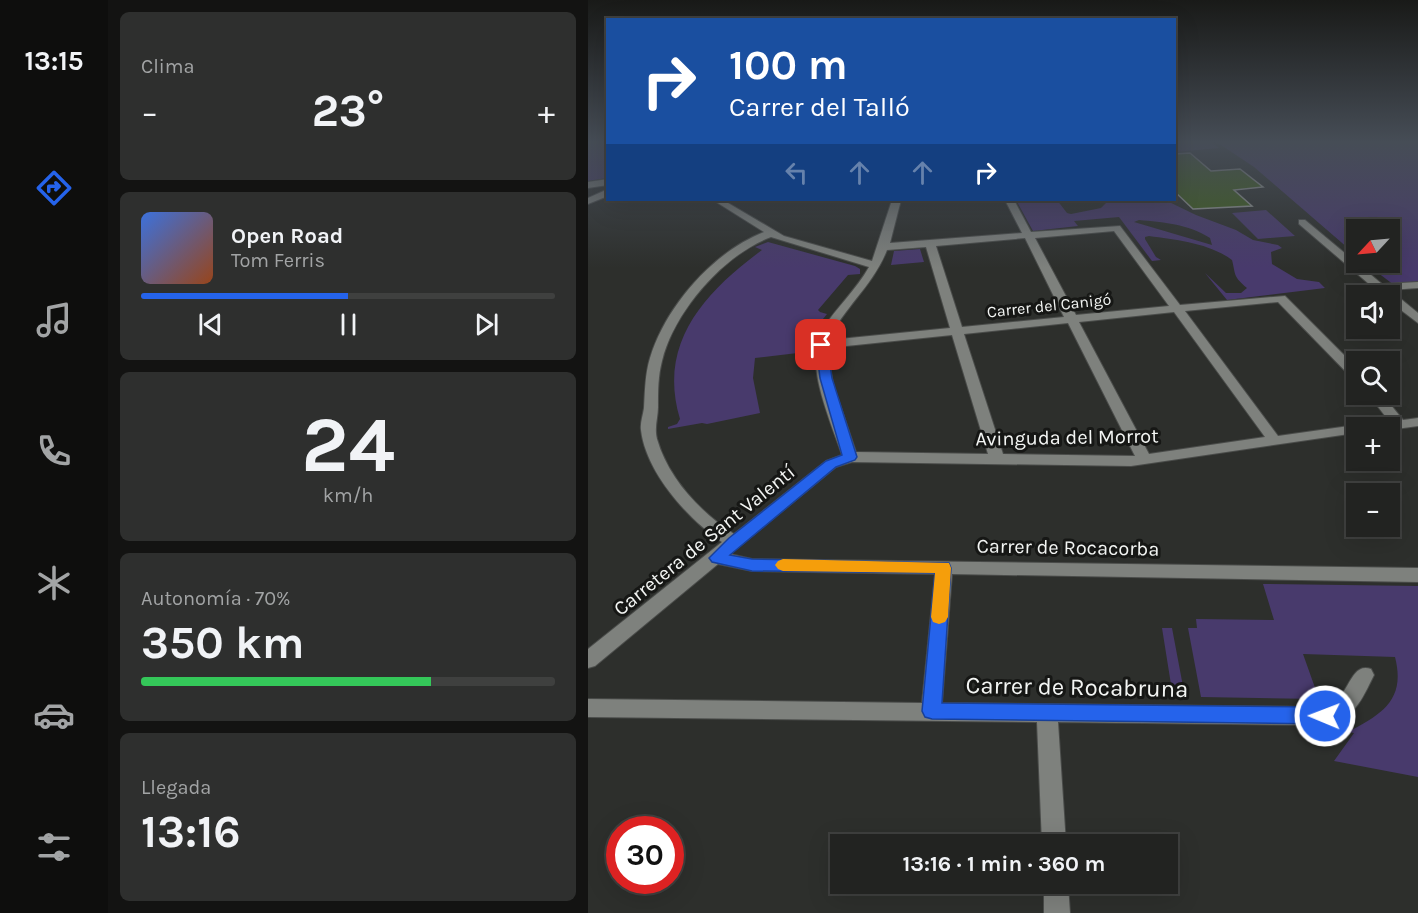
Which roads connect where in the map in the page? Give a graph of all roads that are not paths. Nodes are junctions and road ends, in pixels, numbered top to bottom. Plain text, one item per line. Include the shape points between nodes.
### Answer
1 (606, 194) edge
2 (590, 200) edge
3 (719, 201) edge
4 (896, 201) edge
5 (1011, 201) edge
6 (1302, 222) dead end
7 (771, 233) junction
8 (1028, 235) junction
9 (930, 243) junction
10 (882, 247) junction
11 (874, 265) junction
12 (1378, 285) edge
13 (1418, 285) edge
14 (1400, 286) edge
15 (1400, 304) edge
16 (1177, 308) junction
17 (1418, 319) edge
18 (1070, 320) junction
19 (957, 332) junction
20 (821, 345) junction
21 (1346, 364) edge
22 (1383, 405) edge
23 (1393, 417) edge
24 (1418, 422) edge
25 (1400, 424) edge
26 (1346, 430) edge
27 (1274, 440) junction
28 (850, 457) junction
29 (1144, 459) junction
30 (997, 460) junction
31 (734, 542) junction
32 (717, 558) junction
33 (944, 568) junction
34 (1418, 575) edge
35 (588, 660) edge
36 (1364, 675) dead end
37 (588, 708) edge
38 (932, 711) junction
39 (1047, 713) junction
40 (1053, 834) edge
41 (1056, 894) edge
42 (1057, 913) edge

1 - 2 street
3 - 7 street
4 - 10 street
5 - 8 street
6 - 12 street
7 - 11 street via 793,243
7 - 31 street via 741,248 712,271 685,303 659,346 650,390 648,426 659,461 689,506
8 - 9 street
8 - 16 street via 1117,228
8 - 18 street
9 - 10 street
9 - 19 street
10 - 11 street
11 - 20 street
13 - 14 street
15 - 17 street
16 - 18 street, Carrer del Canigó
16 - 21 street, Carrer del Canigó via 1281,298
16 - 27 street
18 - 19 street, Carrer del Canigó
18 - 29 street
19 - 20 street, Carrer del Canigó
19 - 30 street
20 - 28 street via 831,398
22 - 23 street
24 - 25 street
26 - 27 street, Avinguda del Morrot
27 - 29 street, Avinguda del Morrot
28 - 30 street, Avinguda del Morrot
28 - 31 street, Carretera de Sant Valentí via 831,464
29 - 30 street, Avinguda del Morrot
31 - 32 street, Carretera de Sant Valentí
32 - 33 street, Carrer de Rocacorba via 752,565
32 - 35 street, Carretera de Sant Valentí
33 - 34 street, Carrer de Rocacorba
33 - 38 street
36 - 39 street, Carrer de Rocabruna via 1342,709 1325,716
37 - 38 street, Carrer de Rocabruna
38 - 39 street, Carrer de Rocabruna
39 - 40 street
41 - 42 street

